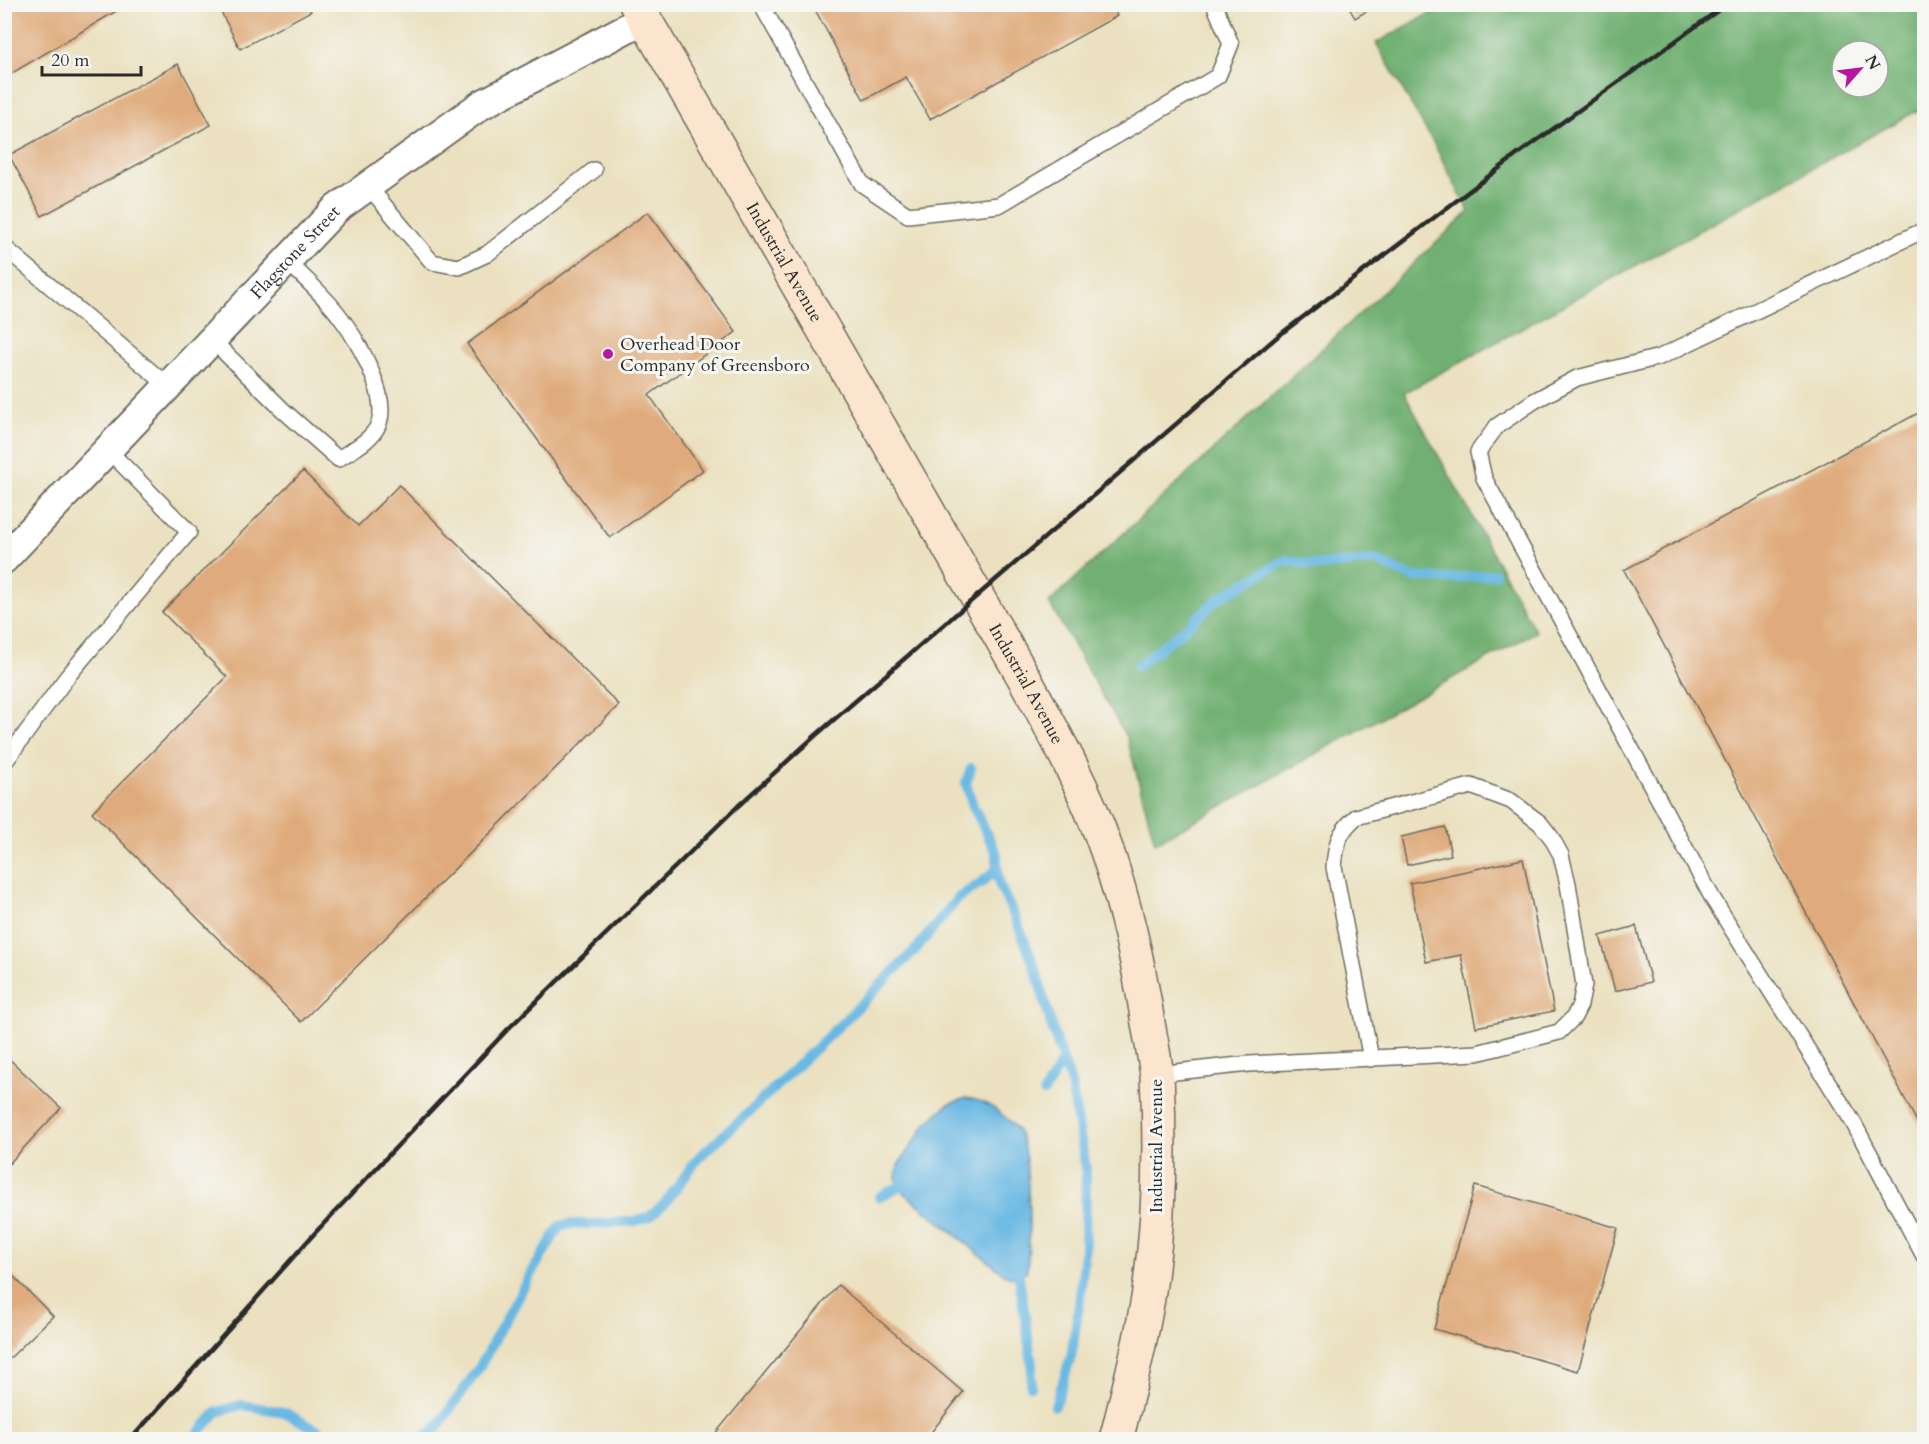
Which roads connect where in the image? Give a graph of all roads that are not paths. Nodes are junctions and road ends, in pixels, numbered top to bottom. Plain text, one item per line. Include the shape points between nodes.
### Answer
1 (761, 4) edge
2 (1214, 4) edge
3 (640, 12) edge
4 (594, 170) dead end
5 (368, 186) junction
6 (1924, 230) edge
7 (4, 247) edge
8 (287, 261) junction
9 (212, 340) junction
10 (168, 386) junction
11 (108, 450) junction
12 (4, 559) edge
13 (4, 763) edge
14 (1371, 1059) junction
15 (1156, 1074) junction
16 (1924, 1256) edge
17 (1116, 1440) edge

1 - 2 lane via 862,184 908,215 999,205 1218,76 1231,44
3 - 5 street, Flagstone Street via 481,105
3 - 15 main road, Industrial Avenue via 994,625 1077,779 1107,849 1127,915
4 - 5 lane via 487,254 459,267 432,262
5 - 8 street, Flagstone Street via 336,209
6 - 16 lane via 1660,357 1577,378 1497,426 1478,452 1484,478 1713,900 1853,1122
7 - 10 lane
8 - 9 street, Flagstone Street
8 - 9 lane via 341,318 377,386 379,424 365,442 338,459
9 - 10 street, Flagstone Street
10 - 11 street, Flagstone Street
11 - 12 street, Flagstone Street
11 - 13 lane via 189,532 67,677
14 - 14 lane via 1477,1053 1559,1032 1574,1017 1584,985 1561,855 1540,823 1511,801 1471,786 1356,817 1345,827 1336,844 1334,867
14 - 15 lane via 1249,1064
15 - 17 main road, Industrial Avenue via 1159,1147 1148,1296

